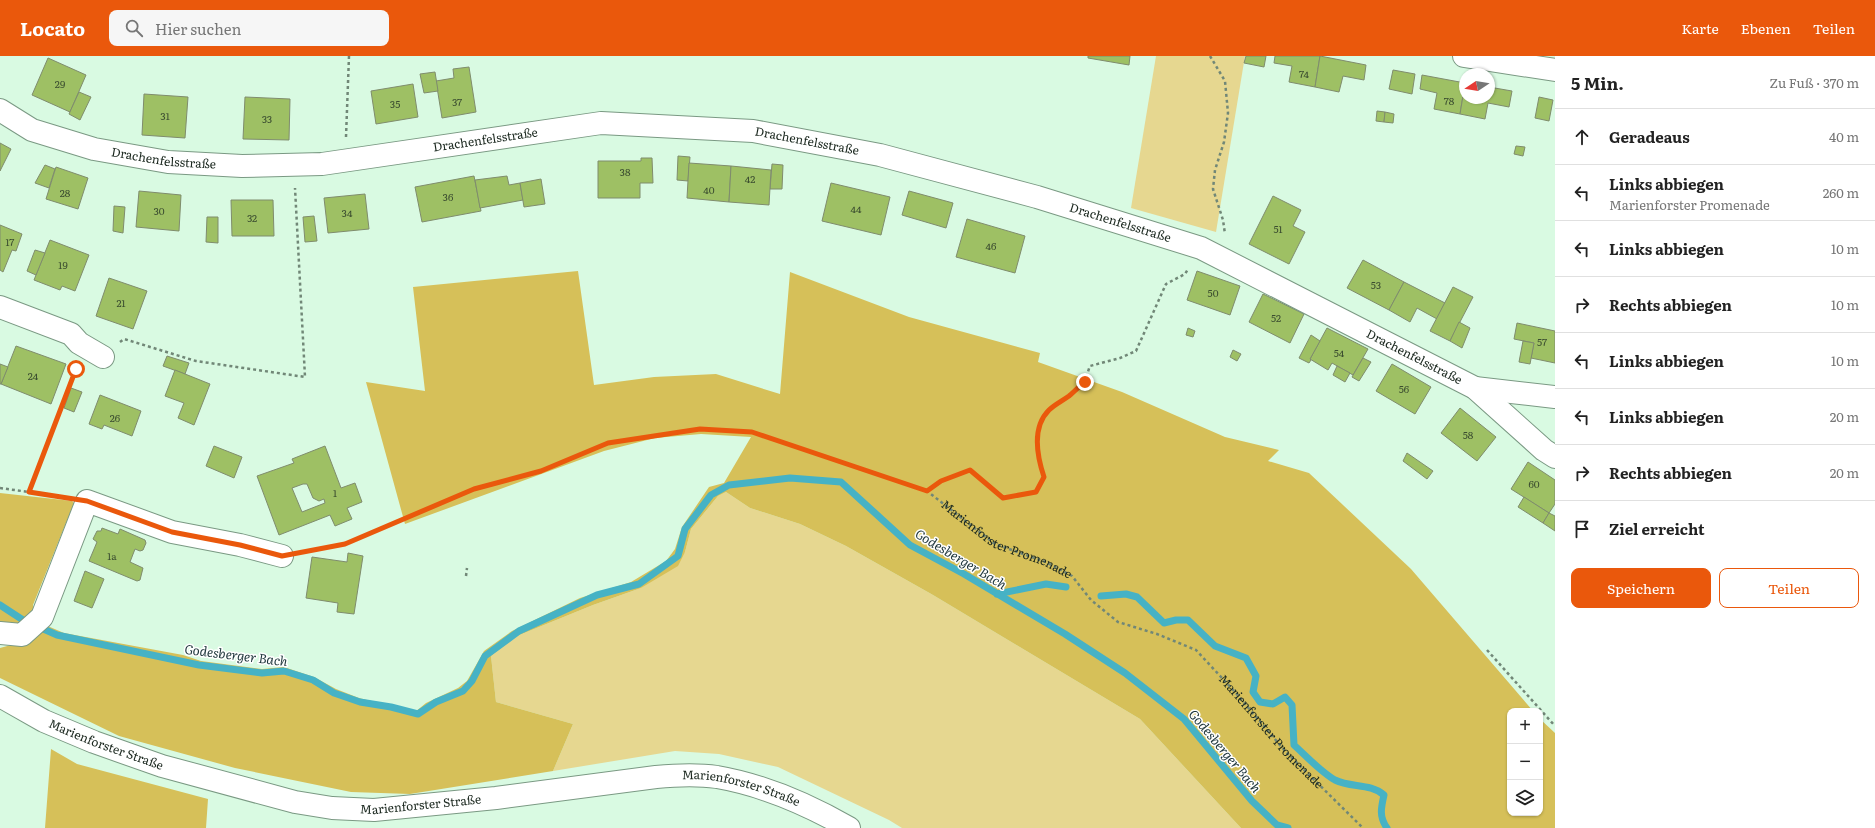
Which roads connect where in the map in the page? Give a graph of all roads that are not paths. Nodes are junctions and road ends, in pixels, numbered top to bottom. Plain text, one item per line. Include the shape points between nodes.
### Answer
1 (1464, 56) edge
2 (1555, 70) edge
3 (0, 110) edge
4 (0, 307) edge
5 (103, 357) road end
6 (1475, 388) junction
7 (1555, 397) edge
8 (1555, 457) edge
9 (282, 556) road end
10 (0, 633) edge
11 (0, 696) edge
12 (849, 828) edge

1 - 2 street
3 - 6 street, Drachenfelsstraße via 32,130 94,149 168,162 242,166 322,164 601,123 753,131 895,159 1037,198 1201,248
4 - 5 street via 71,334 79,343
6 - 7 street
6 - 8 street, Drachenfelsstraße
9 - 10 street via 172,532 87,501 42,617 22,635
11 - 12 street, Marienforster Straße via 44,721 162,766 295,802 332,808 374,810 682,775 716,777 744,783 774,793

